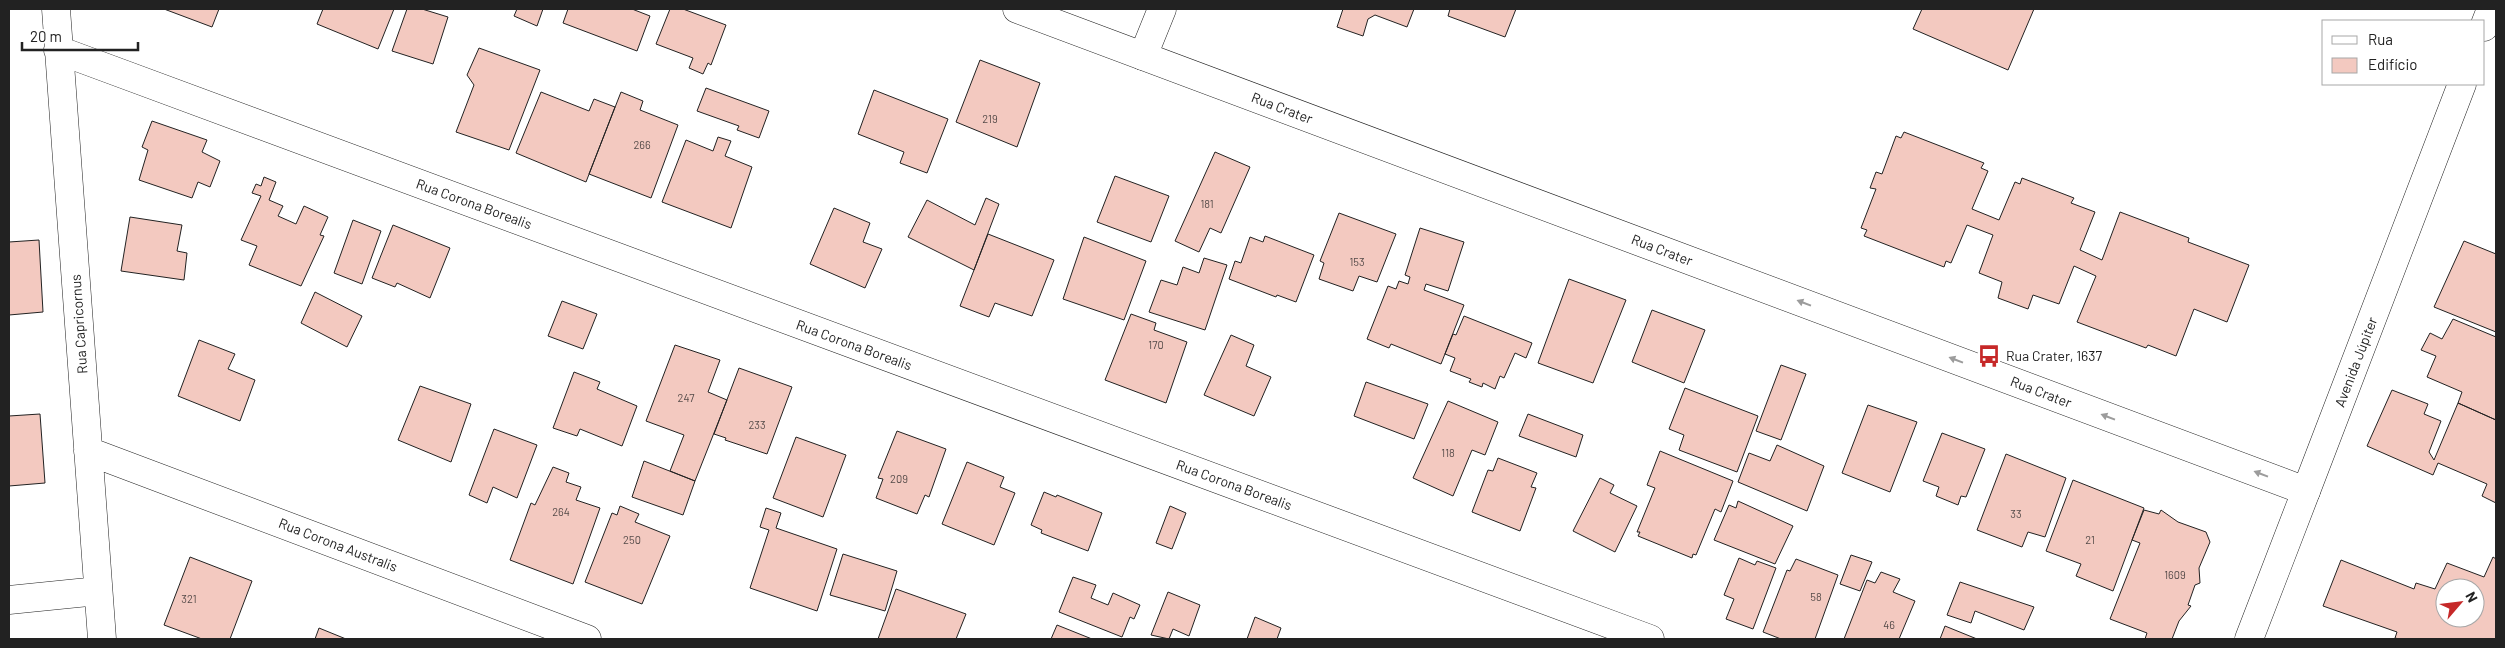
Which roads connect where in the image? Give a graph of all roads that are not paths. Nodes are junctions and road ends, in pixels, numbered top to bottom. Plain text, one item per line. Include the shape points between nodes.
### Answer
1 (56, 9) edge
2 (1018, 9) edge
3 (1162, 9) edge
4 (2491, 9) edge
5 (2485, 24) edge
6 (58, 50) junction
7 (1143, 56) junction
8 (2462, 85) edge
9 (88, 451) junction
10 (2306, 491) junction
11 (98, 591) junction
12 (9, 600) edge
13 (102, 639) edge
14 (587, 639) edge
15 (1650, 639) edge
16 (2249, 639) edge

1 - 6 street, Rua Capricornus
2 - 7 street, Rua Crater
3 - 7 street
4 - 5 street
6 - 9 street, Rua Capricornus
6 - 15 street, Rua Corona Borealis
10 -> 7 street, Rua Crater
8 - 10 street, Avenida Júpiter
9 - 11 street, Rua Capricornus
9 - 14 street, Rua Corona Australis
10 - 16 street, Avenida Júpiter
11 - 12 street
11 - 13 street, Rua Capricornus

